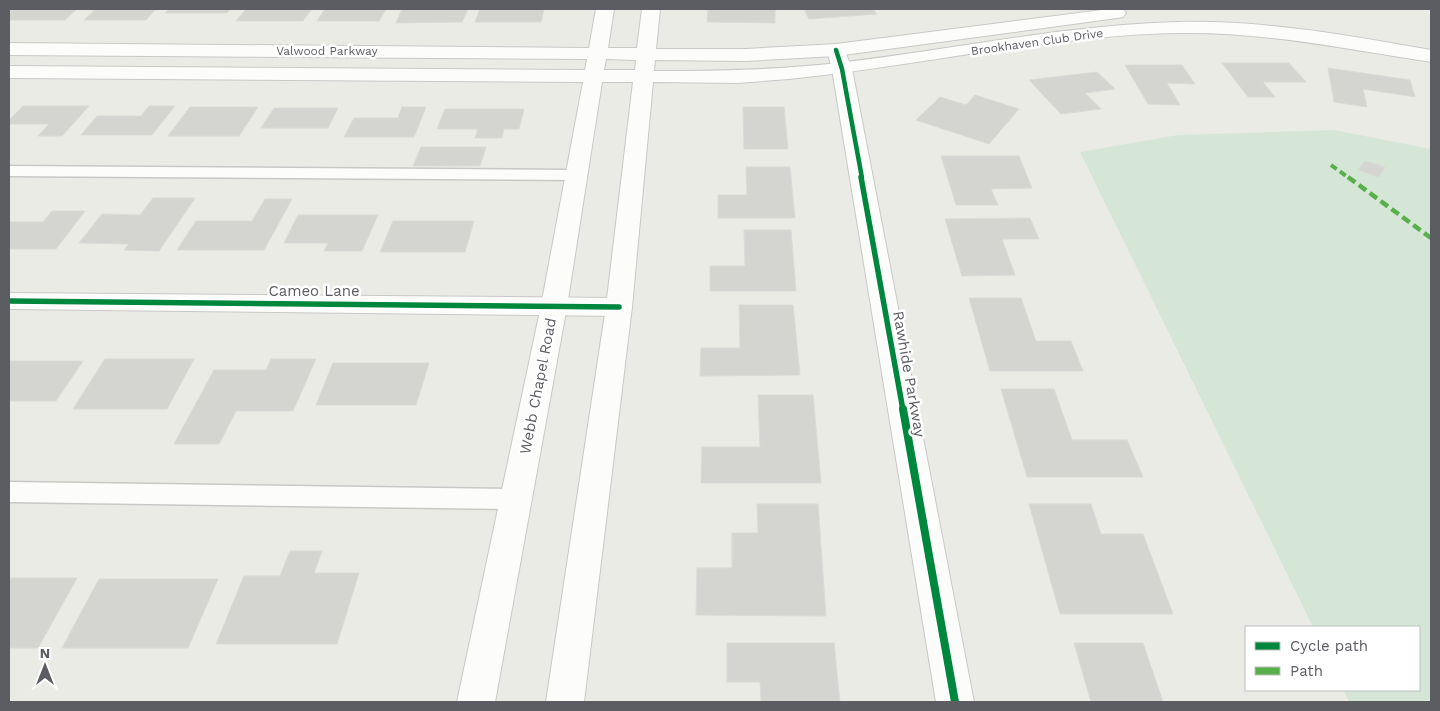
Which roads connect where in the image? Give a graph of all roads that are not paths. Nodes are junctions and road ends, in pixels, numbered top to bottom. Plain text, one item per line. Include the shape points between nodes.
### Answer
1 (605, 9) edge
2 (651, 9) edge
3 (1170, 10) dead end
4 (1132, 11) dead end
5 (1235, 12) dead end
6 (9, 49) edge
7 (646, 53) junction
8 (1431, 56) edge
9 (839, 60) junction
10 (594, 65) junction
11 (9, 72) edge
12 (643, 78) junction
13 (9, 172) edge
14 (575, 175) junction
15 (9, 301) edge
16 (554, 306) junction
17 (619, 307) junction
18 (9, 492) edge
19 (516, 499) junction
20 (476, 702) edge
21 (565, 702) edge
22 (956, 702) edge

1 - 10 main road, Webb Chapel Road
2 - 7 main road
3 - 5 main road
4 - 9 main road, Brookhaven Club Drive via 1076,16
6 - 10 main road, Valwood Parkway
7 - 9 main road, Brookhaven Club Drive
7 - 10 main road, Valwood Parkway
7 - 12 main road
8 - 9 main road, Brookhaven Club Drive via 1294,32 1192,27 1096,33
9 - 12 main road, Brookhaven Club Drive via 785,75
9 - 22 main road, Rawhide Parkway
10 - 11 main road, Valwood Parkway
10 - 12 main road, Valwood Parkway
10 - 14 main road, Webb Chapel Road
12 - 17 main road
13 - 14 lane
14 - 16 main road, Webb Chapel Road
15 - 16 main road, Cameo Lane
16 - 17 main road, Cameo Lane
16 - 19 main road, Webb Chapel Road
17 - 21 main road
18 - 19 lane
19 - 20 main road, Webb Chapel Road

